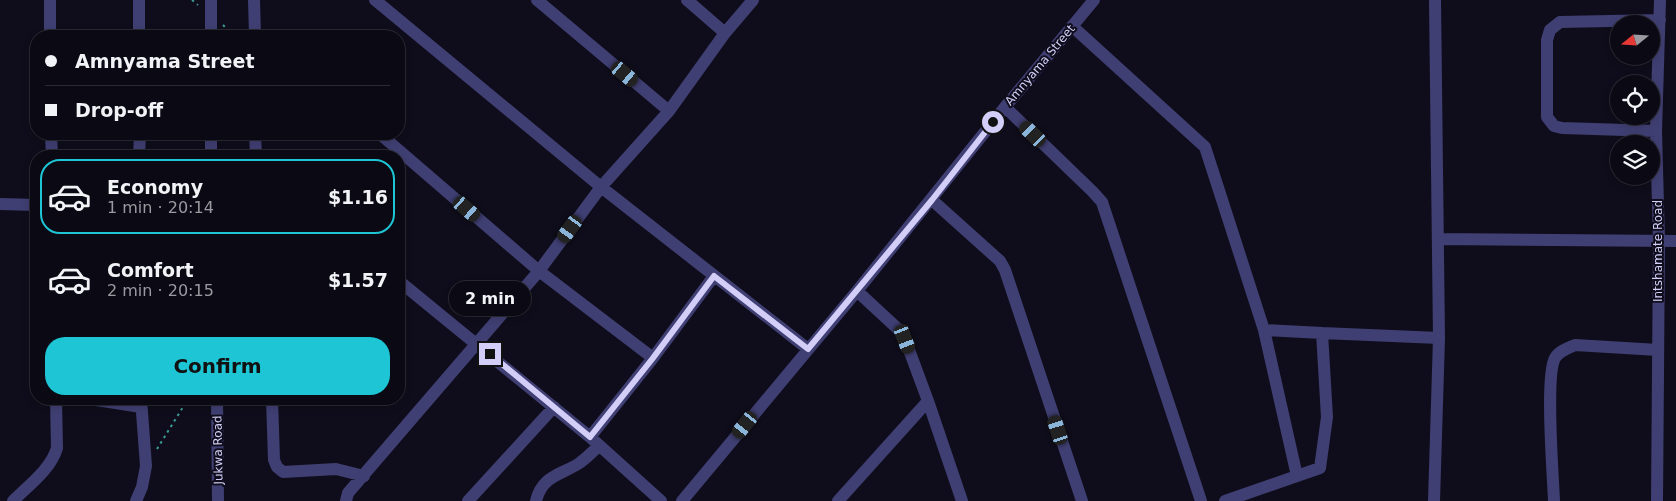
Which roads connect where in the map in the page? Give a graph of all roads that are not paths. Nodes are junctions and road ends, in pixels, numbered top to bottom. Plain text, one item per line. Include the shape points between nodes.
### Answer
1 (50, 0) edge
2 (138, 0) edge
3 (211, 0) edge
4 (254, 0) edge
5 (375, 0) edge
6 (537, 0) edge
7 (687, 0) edge
8 (753, 0) edge
9 (1094, 0) edge
10 (1435, 0) edge
11 (1660, 0) edge
12 (1660, 15) edge
13 (1610, 21) edge
14 (1072, 26) junction
15 (50, 30) edge
16 (139, 30) edge
17 (211, 30) edge
18 (255, 30) edge
19 (725, 33) junction
20 (1658, 65) edge
21 (1005, 107) junction
22 (669, 111) junction
23 (1656, 132) junction
24 (387, 140) edge
25 (399, 150) edge
26 (405, 156) edge
27 (600, 186) junction
28 (932, 200) junction
29 (0, 204) edge
30 (30, 205) edge
31 (1438, 239) junction
32 (1676, 241) edge
33 (1659, 242) junction
34 (539, 271) junction
35 (714, 276) junction
36 (405, 286) edge
37 (857, 291) junction
38 (1264, 330) junction
39 (1322, 333) junction
40 (1439, 338) junction
41 (477, 343) junction
42 (808, 349) junction
43 (1658, 350) junction
44 (653, 358) junction
45 (928, 401) junction
46 (56, 405) edge
47 (141, 405) edge
48 (217, 405) edge
49 (272, 405) edge
50 (554, 407) junction
51 (595, 441) junction
52 (364, 476) junction
53 (1297, 476) junction
54 (14, 501) edge
55 (136, 501) edge
56 (218, 501) edge
57 (346, 501) edge
58 (468, 501) edge
59 (536, 501) edge
60 (661, 501) edge
61 (682, 501) edge
62 (838, 501) edge
63 (962, 501) edge
64 (1082, 501) edge
65 (1202, 501) edge
66 (1225, 501) edge
67 (1434, 501) edge
68 (1554, 501) edge
69 (1657, 501) edge

1 - 15 street
2 - 16 street
3 - 17 street
4 - 18 street
5 - 27 street
6 - 22 street
7 - 19 street
8 - 19 street
9 - 14 street, Amnyama Street
10 - 31 street
11 - 12 street, Intshamate Road
13 - 23 street via 1560,22 1550,30 1547,40 1547,118 1554,126 1562,128
14 - 21 street, Amnyama Street
14 - 38 street via 1205,148
19 - 22 street
20 - 23 street, Intshamate Road
21 - 28 street, Amnyama Street
21 - 65 street via 1102,202
22 - 27 street
23 - 33 street, Intshamate Road
24 - 25 street
26 - 34 street
27 - 34 street
27 - 35 street
28 - 37 street, Amnyama Street
28 - 64 street via 1006,270
29 - 30 street
31 - 33 street
31 - 40 street
32 - 33 street
33 - 43 street, Intshamate Road
34 - 41 street
34 - 44 street
35 - 42 street
35 - 44 street
36 - 41 street
37 - 42 street, Amnyama Street
37 - 45 street via 902,334
38 - 39 street
38 - 53 street
39 - 40 street
39 - 53 street via 1327,417 1320,468
40 - 67 street
41 - 50 street
41 - 52 street
42 - 61 street, Amnyama Street
43 - 68 street via 1575,345 1555,358 1550,399
43 - 69 street, Intshamate Road
44 - 51 street
45 - 62 street
45 - 63 street
46 - 54 street via 57,448 54,456
47 - 55 street via 146,466
48 - 56 street, Jukwa Road
49 - 52 street via 274,460 283,472 336,469
50 - 51 street
50 - 58 street
51 - 59 street via 578,464 551,478 541,488
51 - 60 street
52 - 57 street
53 - 66 street

